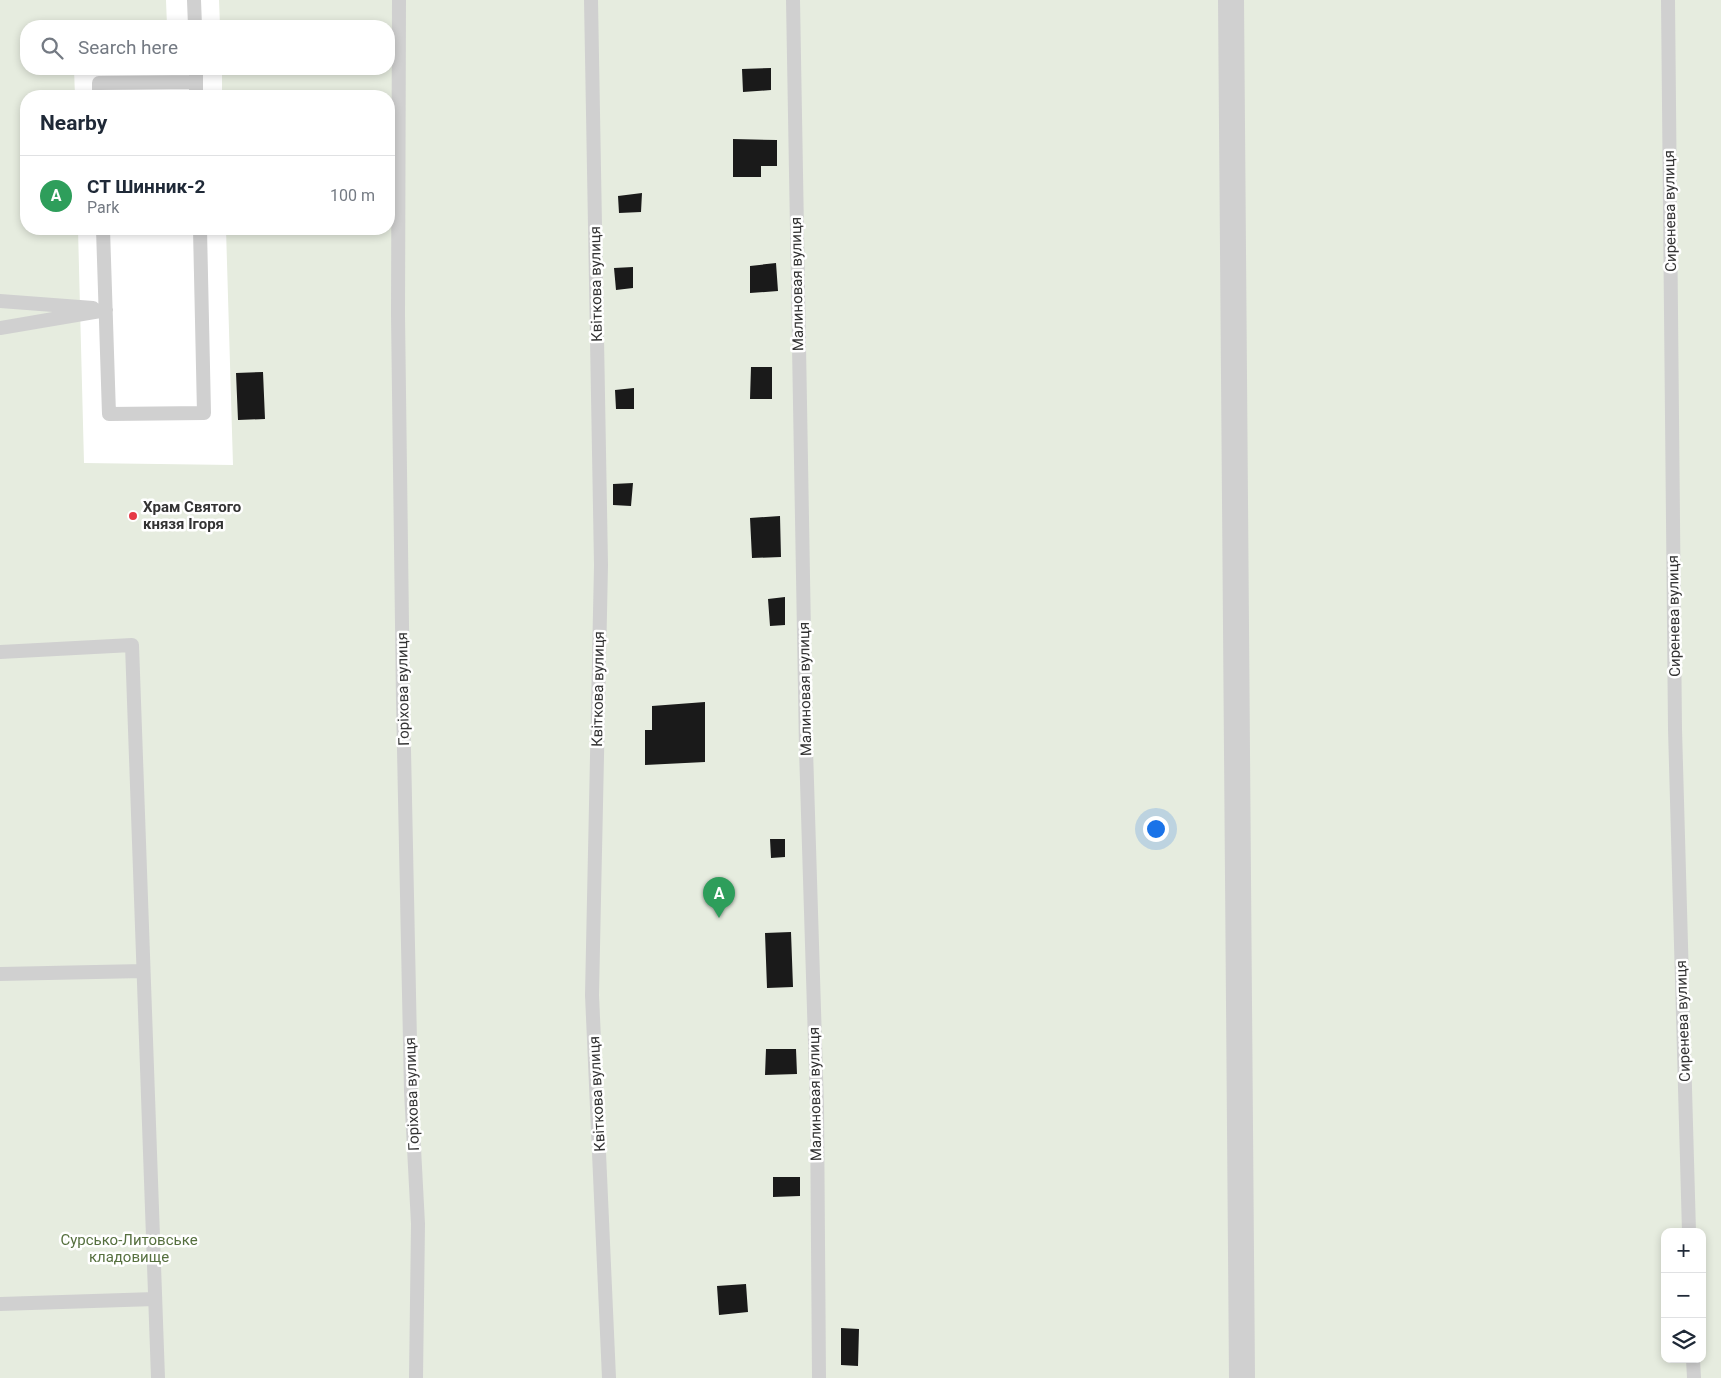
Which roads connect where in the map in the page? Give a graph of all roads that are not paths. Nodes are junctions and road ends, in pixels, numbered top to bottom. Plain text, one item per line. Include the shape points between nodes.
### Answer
1 (194, 0) edge
2 (399, 0) edge
3 (590, 0) edge
4 (793, 0) edge
5 (1231, 0) edge
6 (1668, 0) edge
7 (194, 20) edge
8 (196, 75) edge
9 (99, 90) edge
10 (196, 90) edge
11 (103, 235) edge
12 (200, 235) edge
13 (0, 301) edge
14 (106, 310) junction
15 (0, 328) edge
16 (0, 652) edge
17 (143, 971) junction
18 (0, 974) edge
19 (1689, 1228) edge
20 (155, 1300) junction
21 (0, 1304) edge
22 (1693, 1363) edge
23 (158, 1378) edge
24 (416, 1378) edge
25 (609, 1378) edge
26 (819, 1378) edge
27 (1242, 1378) edge
28 (1694, 1378) edge

1 - 7 lane
2 - 24 lane, Горіхова вулиця via 402,642 409,1012 418,1224
3 - 25 lane, Квіткова вулиця via 601,565 592,995
4 - 26 lane, Малиновая вулиця
5 - 27 street
6 - 19 lane, Сиренева вулиця via 1675,720
8 - 9 lane via 98,82
8 - 10 lane
11 - 14 lane
12 - 14 lane via 204,413 109,414
13 - 14 lane
14 - 15 lane
16 - 17 lane via 132,645
17 - 18 lane
17 - 20 lane
20 - 21 lane
20 - 23 lane
22 - 28 lane

